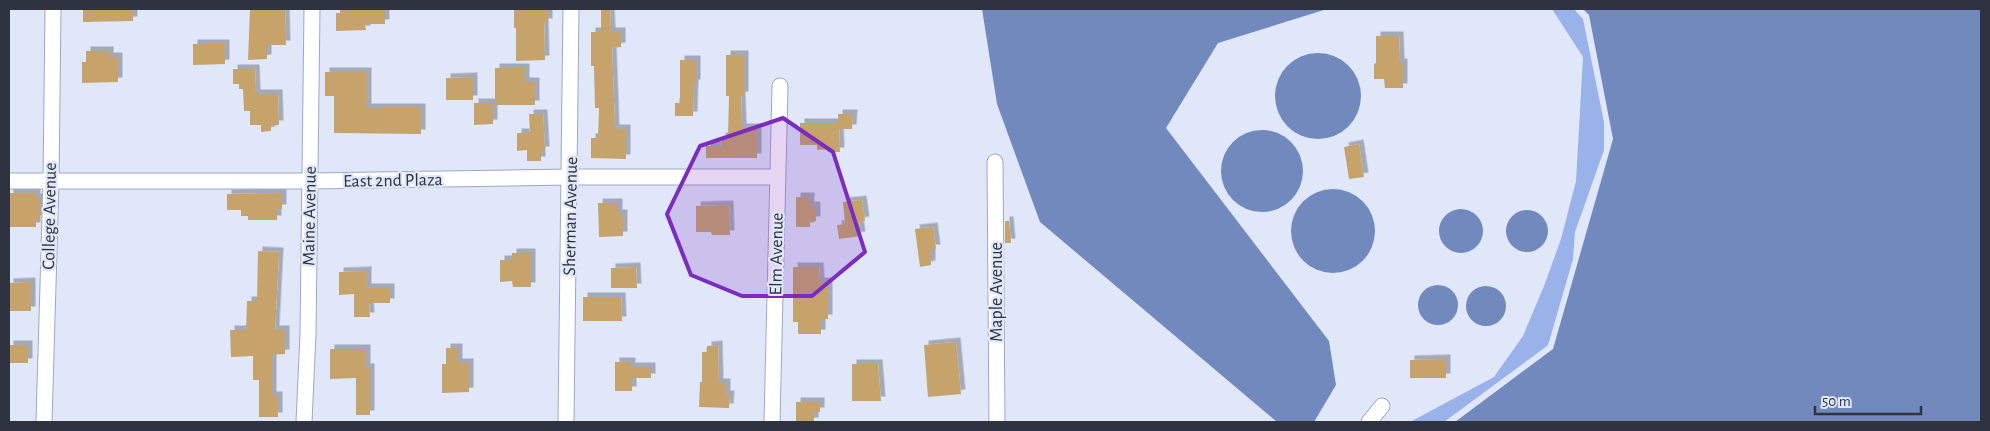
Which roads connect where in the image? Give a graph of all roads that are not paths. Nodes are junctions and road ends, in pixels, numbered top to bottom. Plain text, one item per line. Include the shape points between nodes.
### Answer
1 (52, 9) edge
2 (312, 9) edge
3 (571, 9) edge
4 (780, 86) dead end
5 (995, 162) dead end
6 (778, 176) junction
7 (570, 177) junction
8 (9, 181) edge
9 (310, 181) junction
10 (51, 182) junction
11 (1382, 406) dead end
12 (44, 422) edge
13 (304, 422) edge
14 (566, 422) edge
15 (772, 422) edge
16 (997, 422) edge
17 (1369, 422) edge

1 - 10 street, College Avenue
2 - 9 street, Maine Avenue
3 - 7 street, Sherman Avenue
4 - 6 street, Elm Avenue
5 - 16 street, Maple Avenue
6 - 7 street, East 2nd Plaza
6 - 15 street, Elm Avenue
7 - 9 street, East 2nd Plaza
7 - 14 street, Sherman Avenue
8 - 10 street, East 2nd Plaza
9 - 10 street, East 2nd Plaza
9 - 13 street, Maine Avenue
10 - 12 street, College Avenue
11 - 17 street

